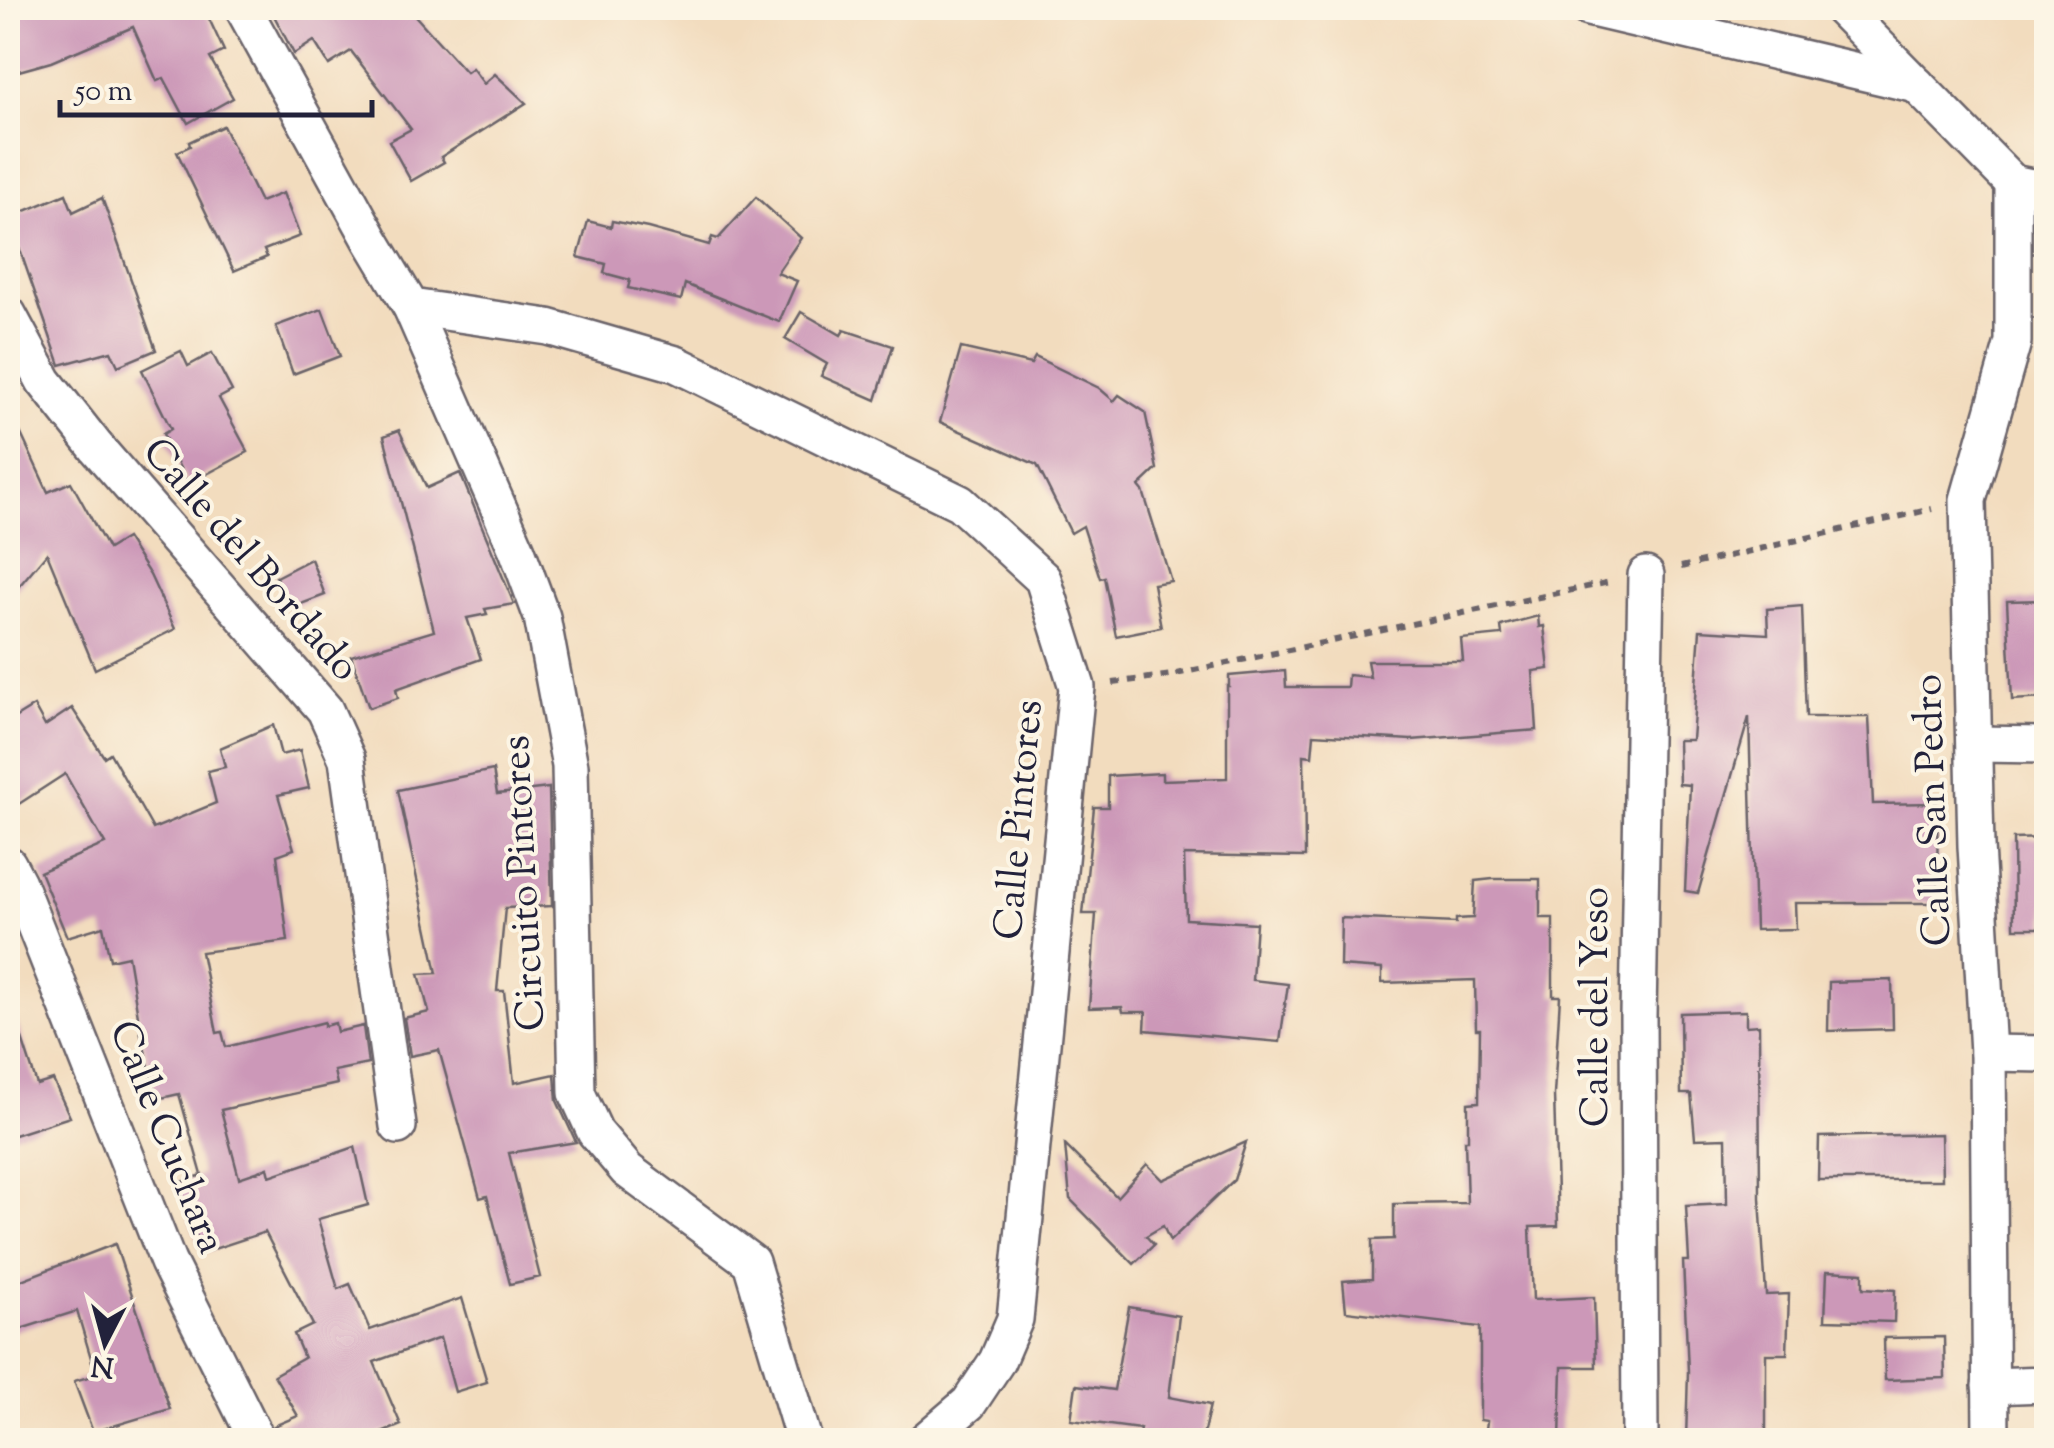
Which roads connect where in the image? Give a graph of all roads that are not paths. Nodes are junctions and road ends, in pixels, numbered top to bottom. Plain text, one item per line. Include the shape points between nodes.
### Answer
1 (243, 8) edge
2 (1588, 8) edge
3 (1842, 8) edge
4 (1918, 85) junction
5 (2030, 186) edge
6 (411, 307) junction
7 (8, 314) edge
8 (1646, 574) road end
9 (1974, 744) junction
10 (2046, 745) edge
11 (8, 864) edge
12 (1988, 1053) junction
13 (2046, 1054) edge
14 (398, 1126) dead end
15 (2046, 1384) edge
16 (1990, 1386) junction
17 (257, 1440) edge
18 (804, 1440) edge
19 (926, 1440) edge
20 (1640, 1440) edge
21 (1991, 1440) edge

1 - 6 street, Circuito Pintores
2 - 4 street
3 - 4 street
4 - 5 street
5 - 9 street, Calle San Pedro via 2013,342 1968,500
6 - 18 street, Circuito Pintores via 542,617 570,766 578,1093 595,1132 627,1170 751,1262
6 - 19 street, Calle Pintores via 548,327 676,364 960,503 1043,579 1077,687 1015,1319 997,1362 968,1403
7 - 14 street, Calle del Bordado via 44,381 96,447 324,710 347,759
8 - 20 street, Calle del Yeso
9 - 10 street
9 - 12 street, Calle San Pedro
11 - 17 street, Calle Cuchara via 168,1262
12 - 13 street
12 - 16 street, Calle San Pedro
15 - 16 street
16 - 21 street, Calle San Pedro

